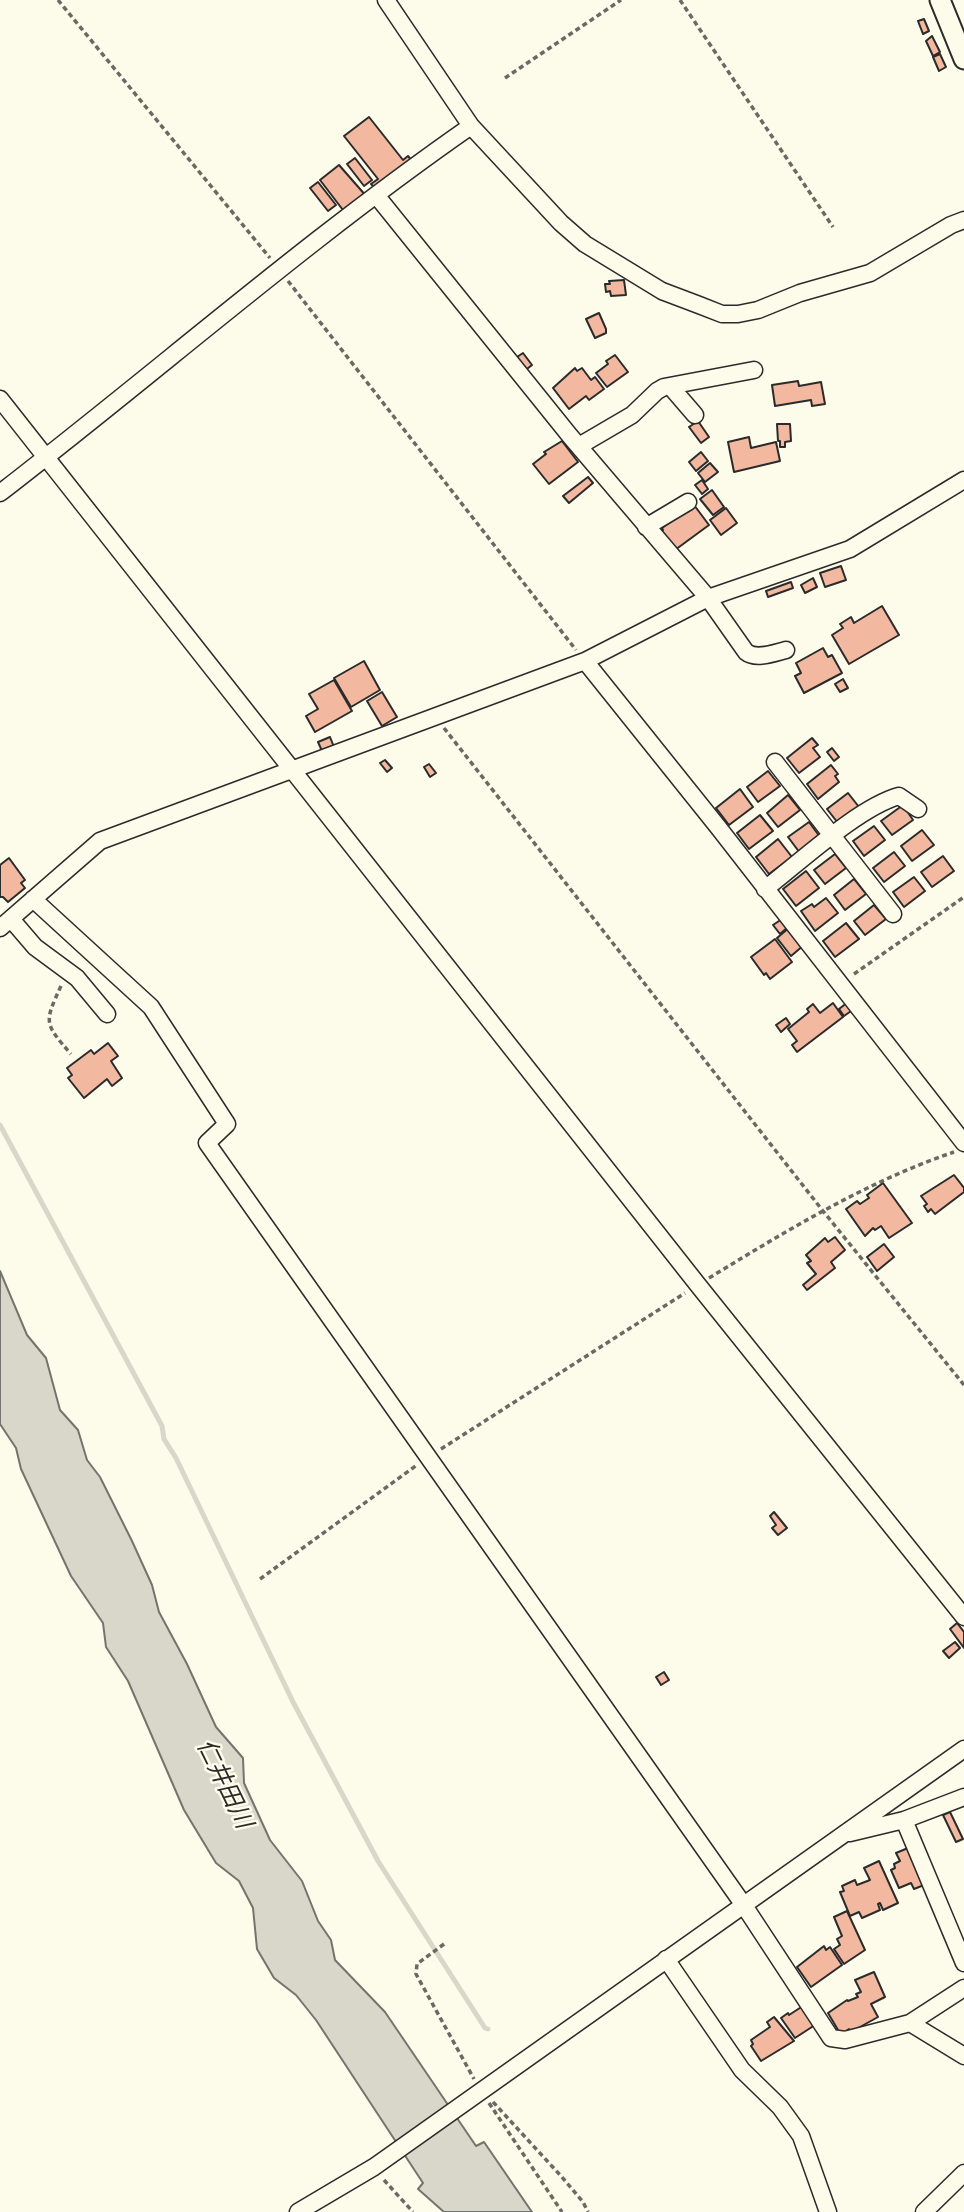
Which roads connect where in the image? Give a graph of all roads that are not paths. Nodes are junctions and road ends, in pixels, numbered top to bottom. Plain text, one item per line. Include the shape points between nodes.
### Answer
1 (386, 0) edge
2 (940, 0) edge
3 (964, 59) edge
4 (471, 126) junction
5 (376, 195) junction
6 (964, 220) edge
7 (754, 370) dead end
8 (670, 386) junction
9 (0, 400) edge
10 (695, 415) dead end
11 (579, 446) junction
12 (47, 457) junction
13 (964, 480) edge
14 (0, 493) edge
15 (688, 502) dead end
16 (646, 527) junction
17 (708, 598) junction
18 (786, 650) dead end
19 (585, 661) junction
20 (775, 762) dead end
21 (292, 770) junction
22 (918, 809) dead end
23 (833, 836) junction
24 (765, 889) junction
25 (33, 899) junction
26 (894, 914) dead end
27 (6, 923) edge
28 (107, 1014) dead end
29 (964, 1143) edge
30 (964, 1617) edge
31 (964, 1749) edge
32 (964, 1797) edge
33 (904, 1820) junction
34 (841, 1836) junction
35 (743, 1904) junction
36 (666, 1959) junction
37 (964, 1963) edge
38 (964, 1988) edge
39 (909, 2023) junction
40 (964, 2056) edge
41 (964, 2173) edge
42 (300, 2211) edge
43 (828, 2212) edge
44 (924, 2212) edge

1 - 4 street
2 - 3 street
4 - 5 street
4 - 6 street via 523,185 585,244 662,290 722,314 758,310 870,273
5 - 11 street
5 - 12 street
7 - 8 street
8 - 10 street
8 - 11 street
9 - 12 street
11 - 16 street
12 - 14 street
12 - 21 street
13 - 17 street via 850,549
15 - 16 street
16 - 17 street
17 - 18 street via 750,656
17 - 19 street
19 - 21 street
19 - 24 street
20 - 23 street
21 - 25 street via 100,841
21 - 30 street
22 - 23 street via 899,796 892,798
23 - 24 street
23 - 26 street
24 - 29 street
25 - 27 street
25 - 35 street via 151,1007 227,1124 207,1143
27 - 28 street via 77,978
31 - 34 street
32 - 33 street
33 - 34 street
33 - 37 street
34 - 35 street
35 - 36 street
35 - 39 street via 831,2038 845,2040
36 - 42 street via 374,2168
36 - 43 street via 742,2070 797,2129
38 - 39 street
39 - 40 street
41 - 44 street

